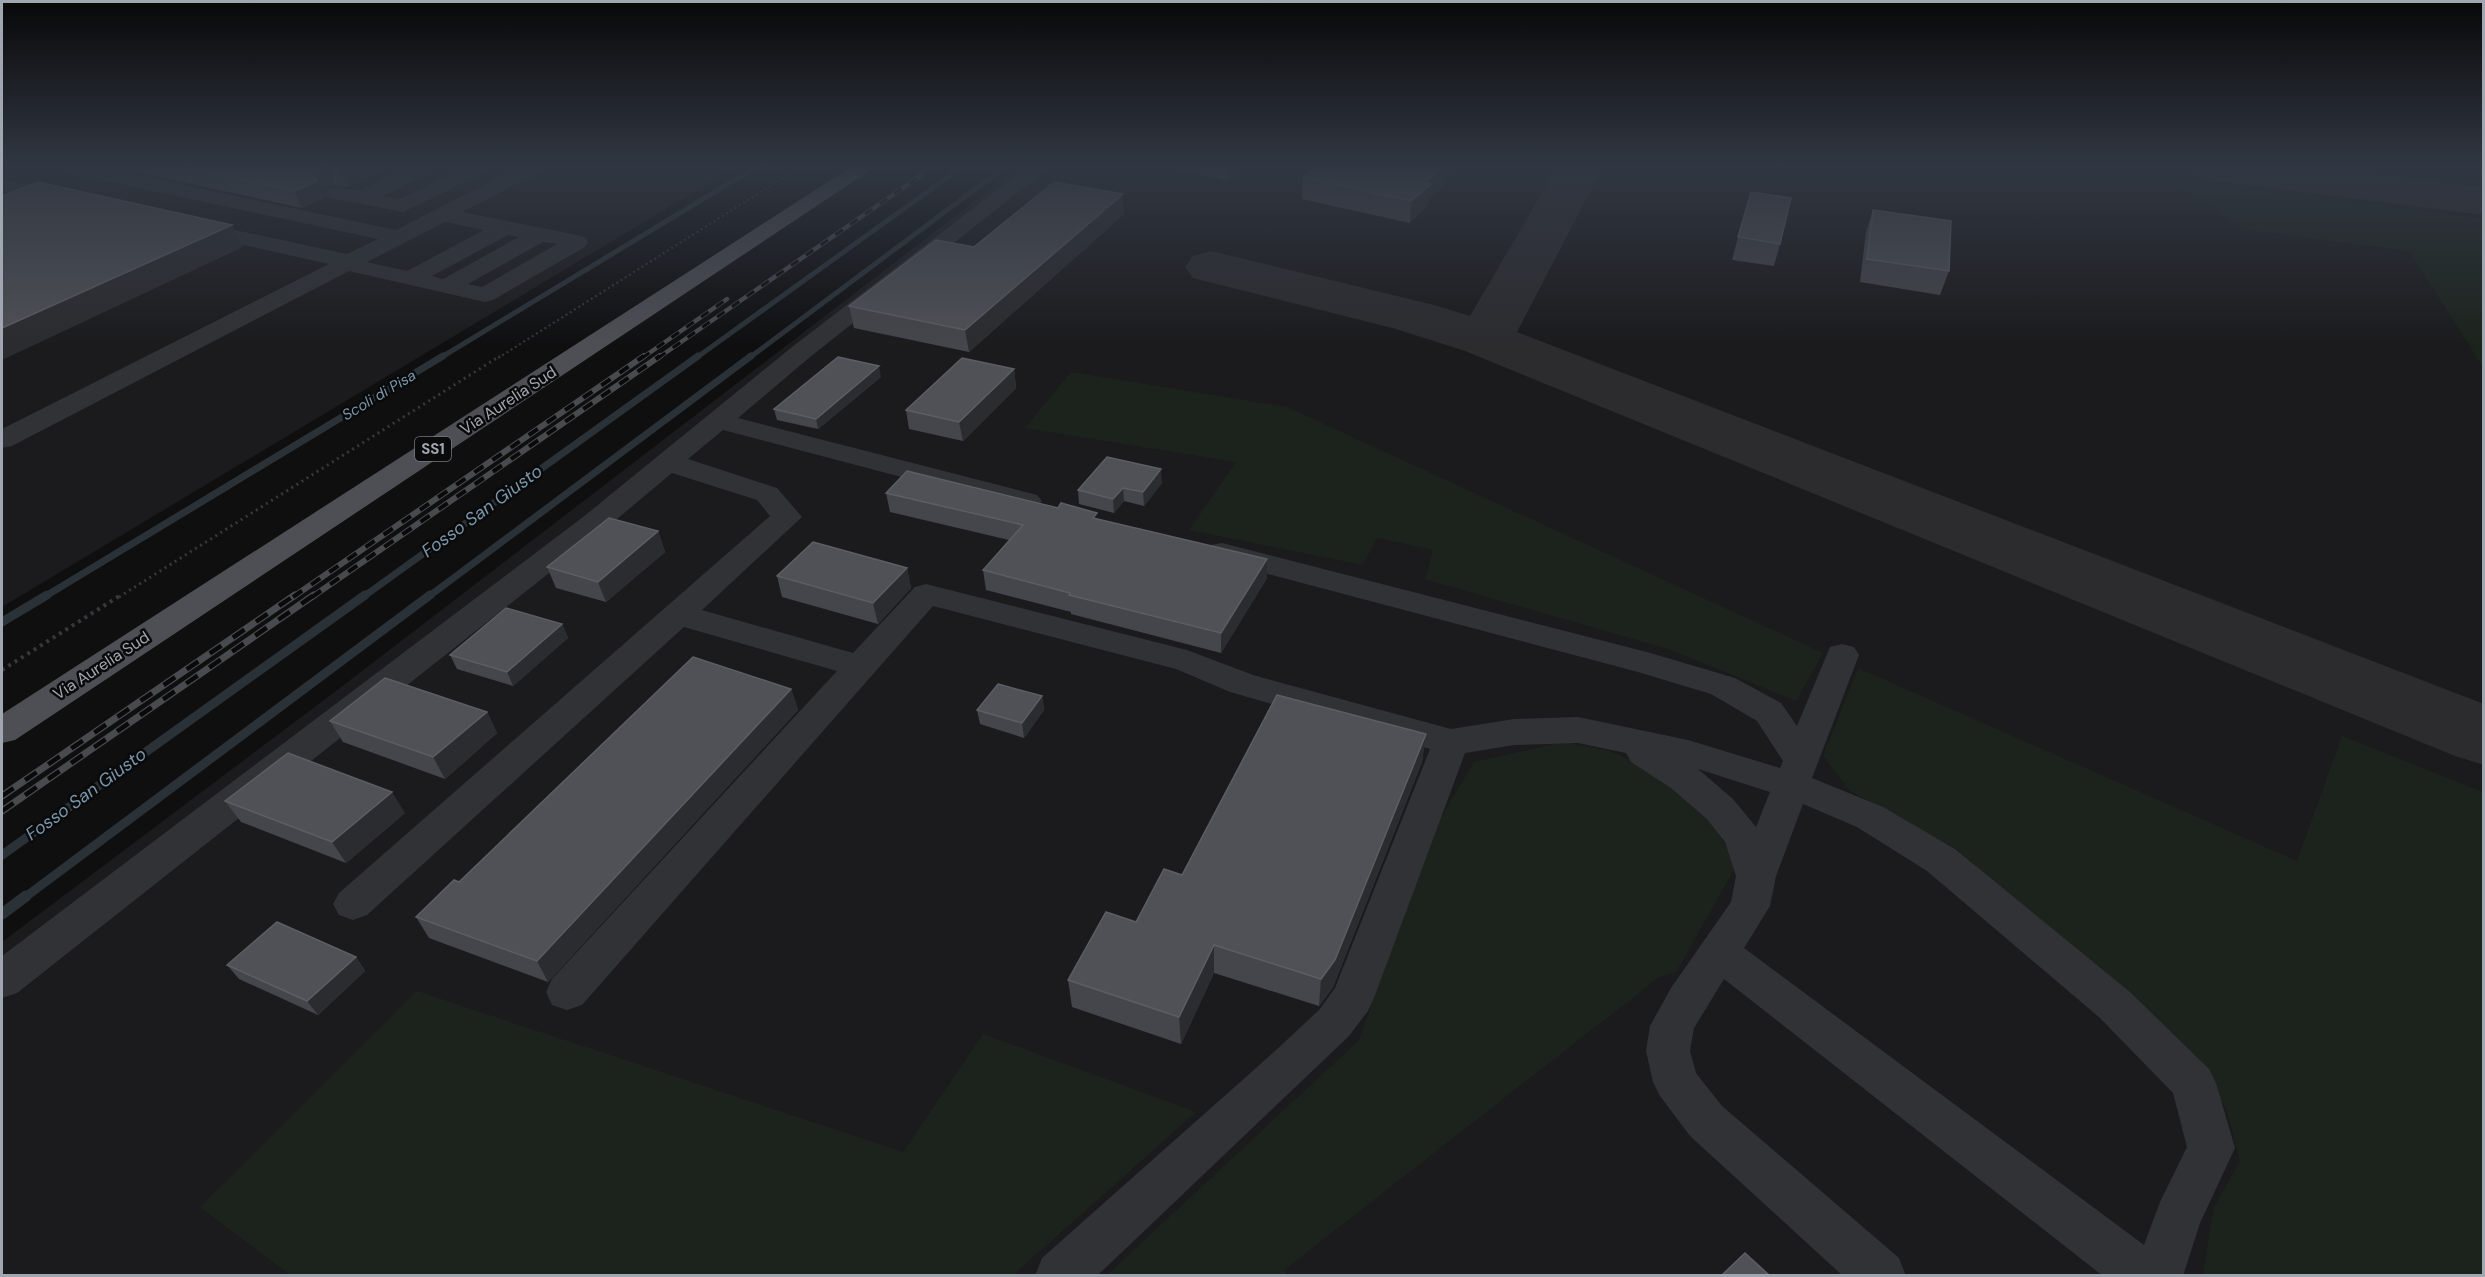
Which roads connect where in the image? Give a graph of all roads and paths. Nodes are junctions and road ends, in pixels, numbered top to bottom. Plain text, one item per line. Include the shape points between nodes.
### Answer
1 (192, 227) edge
2 (351, 227) edge
3 (420, 227) edge
4 (459, 227) edge
5 (506, 227) joint
6 (705, 227) edge
7 (774, 227) edge
8 (962, 227) edge
9 (540, 234) junction
10 (400, 237) junction
11 (350, 263) junction
12 (376, 270) junction
13 (411, 278) junction
14 (447, 286) junction
15 (718, 421) junction
16 (2, 440) edge
17 (668, 462) junction
18 (1052, 507) edge
19 (1191, 543) edge
20 (677, 614) junction
21 (1842, 655) dead end
22 (861, 667) junction
23 (2, 670) edge
24 (2, 731) edge
25 (1619, 738) junction
26 (1451, 742) junction
27 (1797, 773) junction
28 (1756, 876) junction
29 (353, 904) dead end
30 (1719, 952) junction
31 (2, 980) edge
32 (567, 992) dead end
33 (1060, 1275) edge
34 (1881, 1275) edge
35 (2144, 1275) edge
36 (2158, 1275) edge

1 - 11 street
2 - 10 street
3 - 10 street
4 - 12 street
5 - 9 street
5 - 13 street
6 - 23 path
7 - 24 main road, Via Aurelia Sud / SS1
8 - 15 street
9 - 14 street
9 - 14 street via 577,242 485,295
10 - 11 street
11 - 12 street
11 - 16 street
12 - 13 street
13 - 14 street
15 - 17 street
15 - 18 street
17 - 20 street via 768,494 787,517
17 - 31 street
19 - 27 street via 1571,642 1723,686 1769,712
20 - 22 street
20 - 29 street
21 - 27 street
22 - 26 street via 926,594 1187,661 1242,684
22 - 32 street
25 - 26 street via 1578,729 1514,732
25 - 27 street
25 - 28 street via 1677,771 1710,800 1741,834
26 - 33 street via 1353,998 1334,1023 1291,1065
27 - 28 street
27 - 36 street via 1941,861 2115,1005 2193,1083 2211,1148 2177,1219
28 - 30 street via 1750,906
30 - 34 street via 1672,1026 1668,1051 1676,1082 1706,1121
30 - 35 street

